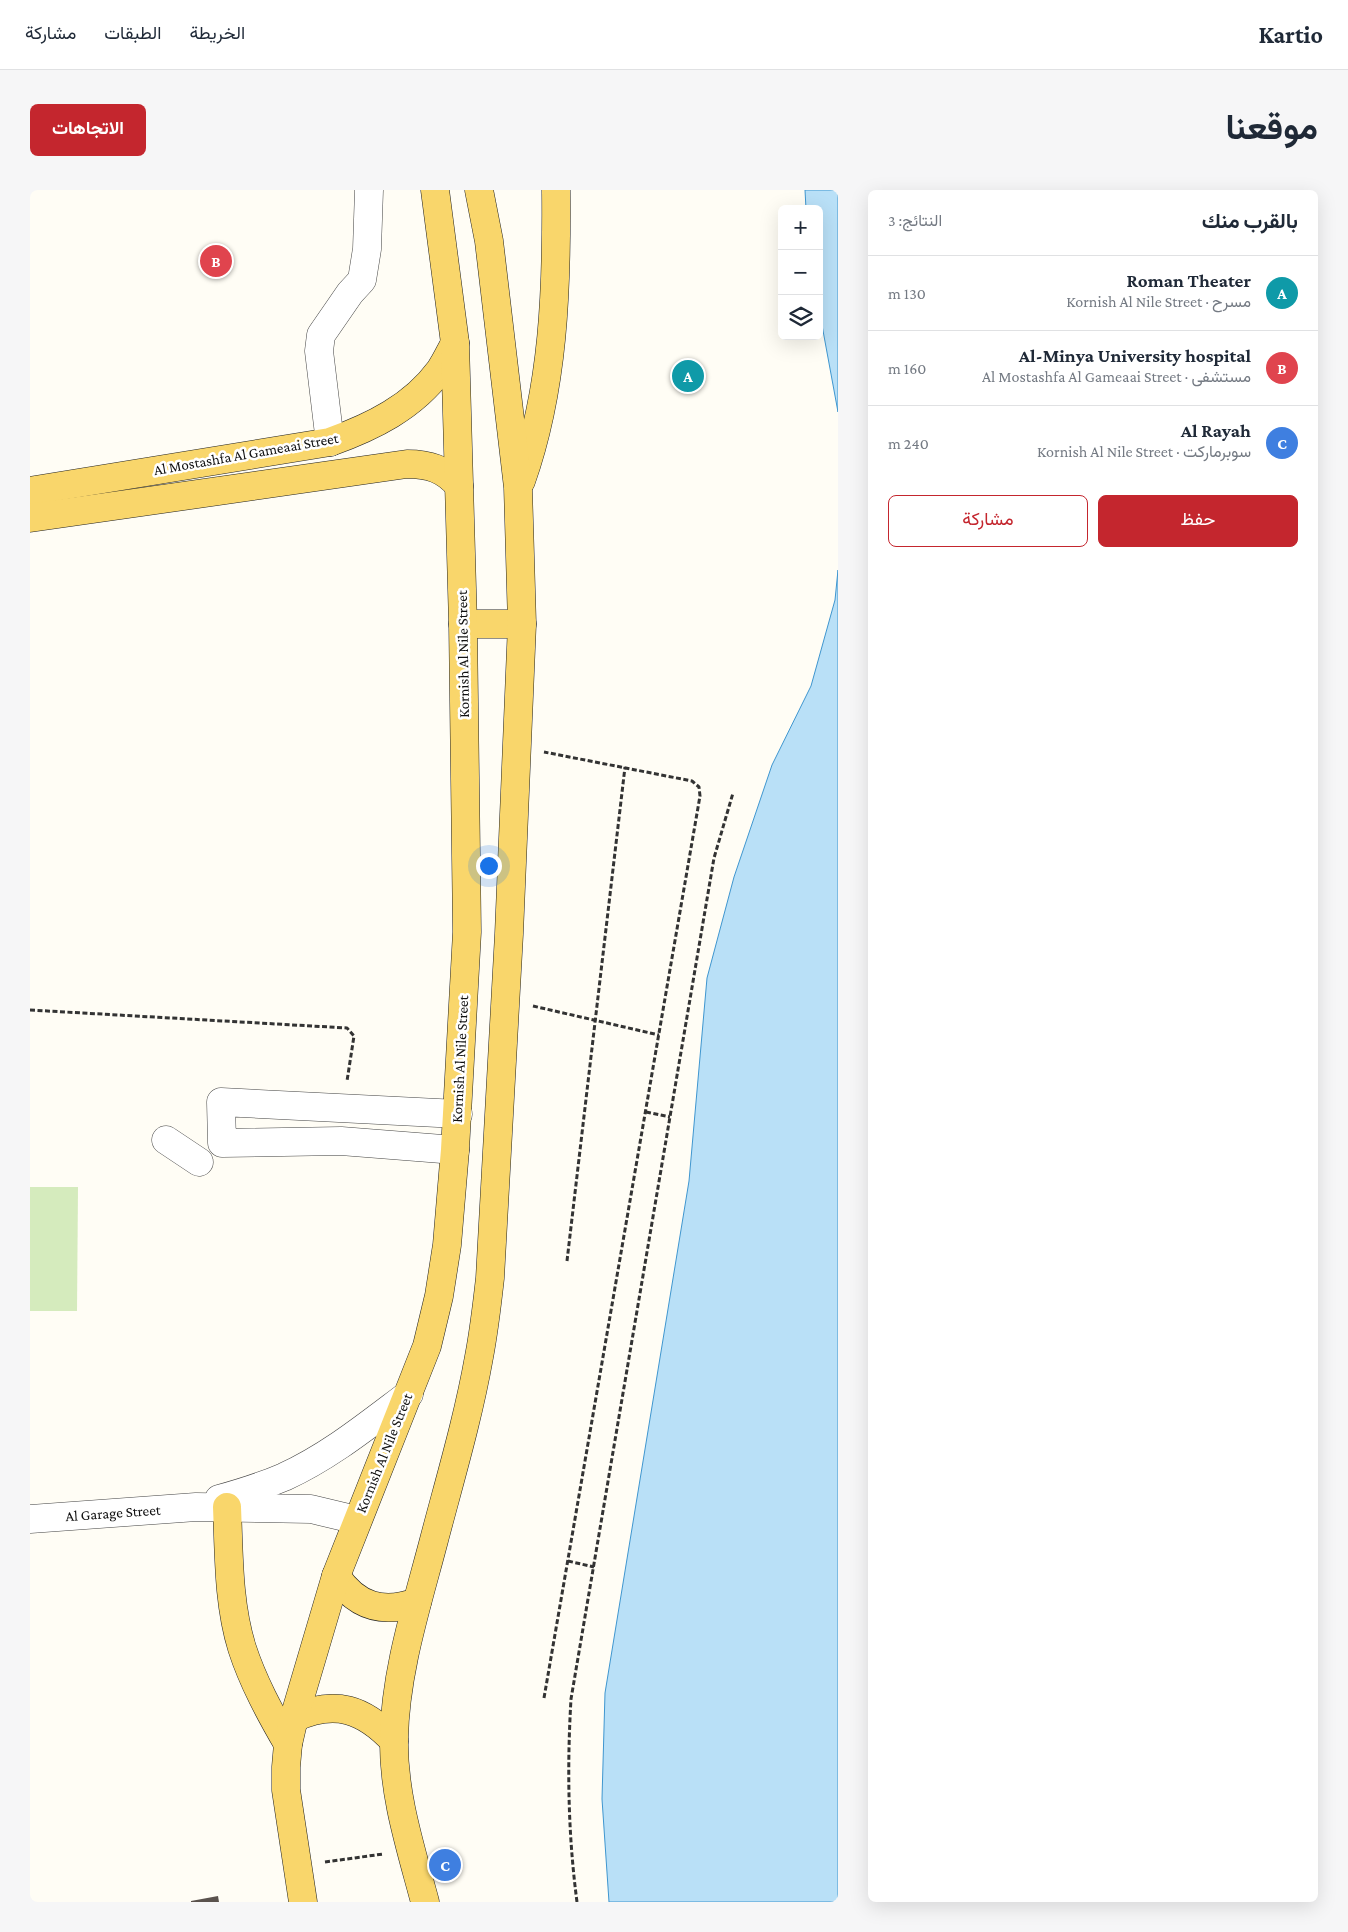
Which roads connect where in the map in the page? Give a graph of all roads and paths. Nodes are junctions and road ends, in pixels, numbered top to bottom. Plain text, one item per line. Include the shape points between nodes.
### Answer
1 (369, 190) edge
2 (435, 190) edge
3 (479, 190) edge
4 (556, 190) edge
5 (455, 343) junction
6 (330, 442) junction
7 (459, 486) junction
8 (518, 487) junction
9 (30, 491) edge
10 (30, 518) edge
11 (463, 624) junction
12 (522, 624) junction
13 (517, 746) junction
14 (625, 767) junction
15 (733, 793) dead end
16 (505, 1000) junction
17 (30, 1010) edge
18 (595, 1020) junction
19 (659, 1035) junction
20 (342, 1109) junction
21 (646, 1112) junction
22 (458, 1114) junction
23 (670, 1117) junction
24 (166, 1140) dead end
25 (341, 1141) junction
26 (455, 1150) junction
27 (199, 1162) dead end
28 (567, 1261) dead end
29 (409, 1394) junction
30 (196, 1507) junction
31 (227, 1507) junction
32 (30, 1519) edge
33 (357, 1520) junction
34 (568, 1561) junction
35 (594, 1567) junction
36 (336, 1576) junction
37 (417, 1602) junction
38 (544, 1698) dead end
39 (291, 1731) junction
40 (394, 1741) junction
41 (411, 1850) junction
42 (297, 1866) junction
43 (303, 1902) edge
44 (425, 1902) edge
45 (577, 1902) edge

1 - 6 street via 367,249 362,280 321,335 319,351
2 - 5 main road, Kornish Al Nile Street
3 - 8 main road via 489,241
4 - 8 main road via 555,297 546,383 540,422
5 - 6 main road, Al Mostashfa Al Gameaai Street via 441,369 422,391 395,413
5 - 7 main road, Kornish Al Nile Street
6 - 9 main road, Al Mostashfa Al Gameaai Street
7 - 10 main road, Al Mostashfa Al Gameaai Street via 451,476 437,468 407,464
7 - 11 main road, Kornish Al Nile Street
8 - 12 main road
11 - 12 main road
11 - 22 main road, Kornish Al Nile Street via 467,932
12 - 13 main road
13 - 14 path
13 - 16 main road
14 - 18 path
14 - 19 path via 692,781 699,787
15 - 23 path via 714,858
16 - 18 path
16 - 37 main road via 490,1278 480,1355
17 - 20 path via 347,1028 354,1036
18 - 19 path
18 - 28 path
19 - 21 path
20 - 22 street
20 - 25 street
20 - 25 street via 222,1102 222,1142
21 - 23 path
21 - 34 path
22 - 26 main road, Kornish Al Nile Street
23 - 35 path
24 - 27 street
25 - 26 street
26 - 29 main road, Kornish Al Nile Street via 439,1296
29 - 30 street, Al Garage Street via 344,1443 305,1467 264,1485
29 - 33 main road, Kornish Al Nile Street
30 - 31 street, Al Garage Street
30 - 32 street, Al Garage Street
31 - 33 street, Al Garage Street via 311,1509
31 - 39 main road via 231,1589 242,1647 263,1701
33 - 36 main road, Kornish Al Nile Street
34 - 35 path
34 - 38 path
35 - 45 path via 571,1699 568,1742 571,1851
36 - 37 main road via 345,1589 372,1606 395,1608
36 - 39 main road, Kornish Al Nile Street
37 - 40 main road via 400,1678
39 - 40 main road via 310,1710 329,1708 365,1716 381,1726
39 - 42 main road, Kornish Al Nile Street via 286,1790
40 - 41 main road via 399,1805
41 - 42 path
41 - 44 main road
42 - 43 main road, Kornish Al Nile Street

